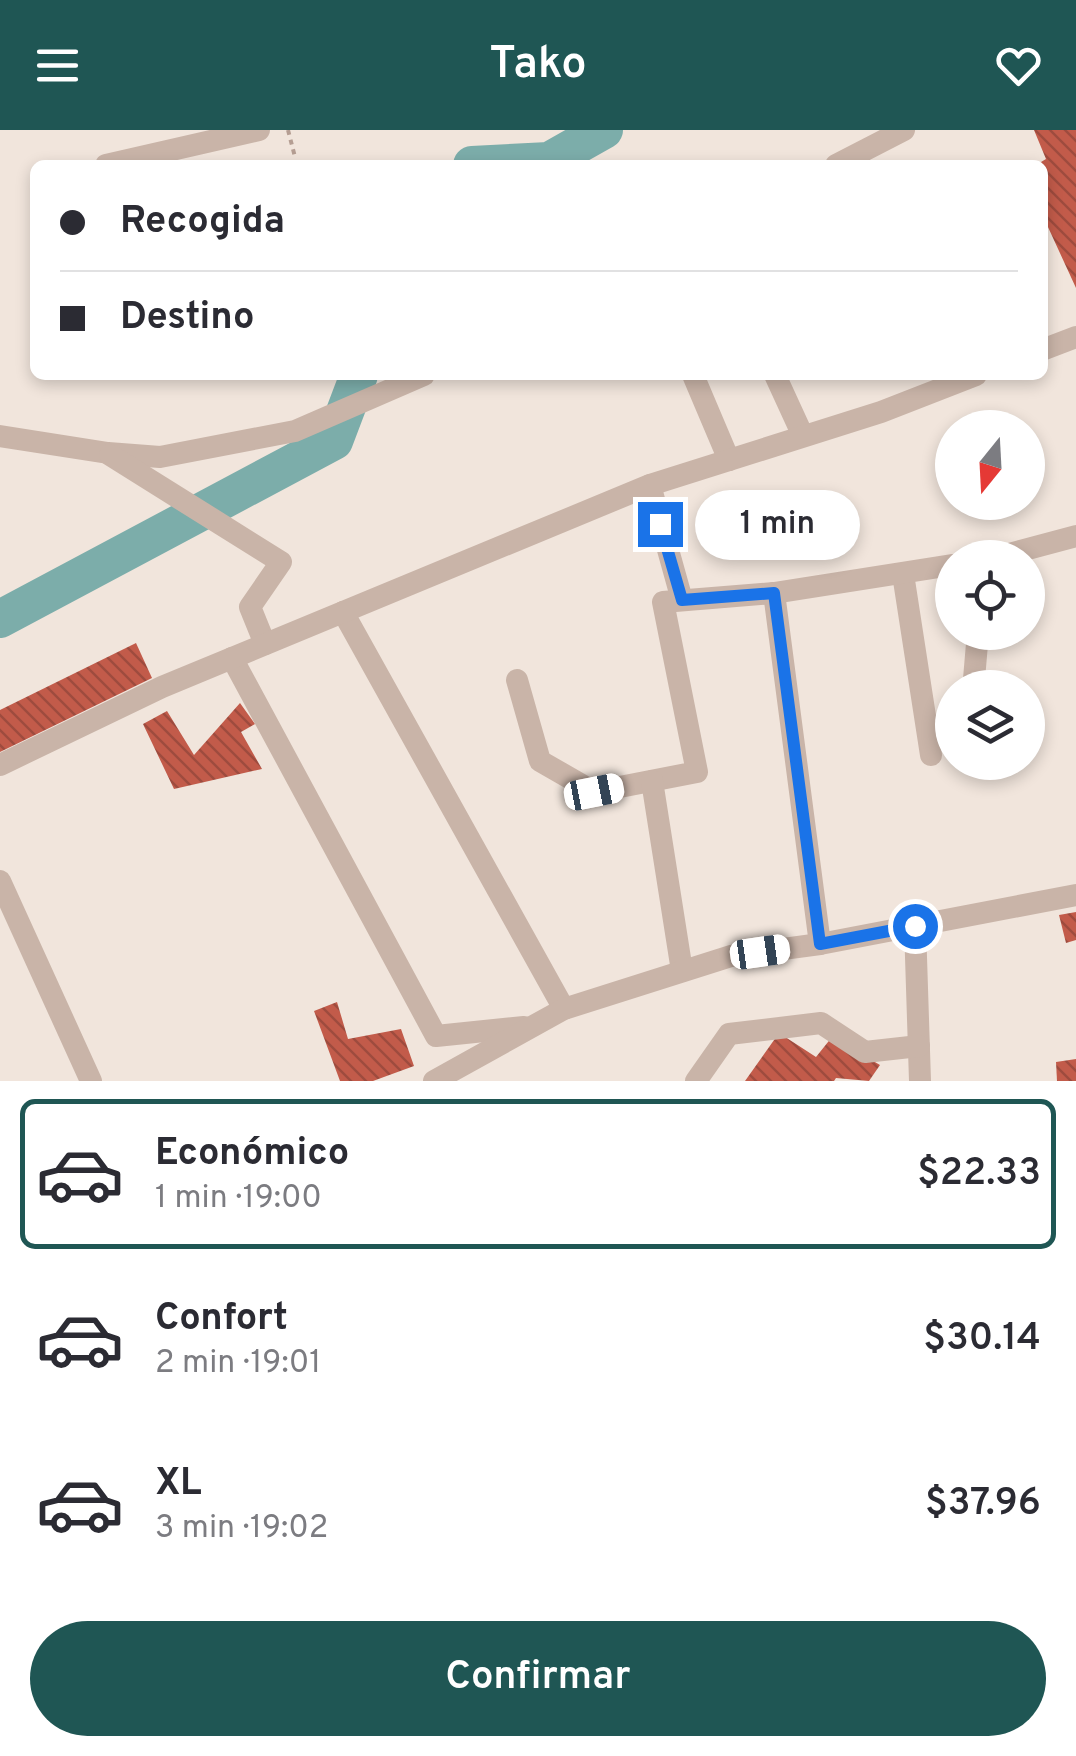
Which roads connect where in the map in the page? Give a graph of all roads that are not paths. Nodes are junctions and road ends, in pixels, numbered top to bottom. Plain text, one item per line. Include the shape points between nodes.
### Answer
1 (260, 130) edge
2 (904, 130) edge
3 (128, 160) edge
4 (846, 160) edge
5 (1076, 337) edge
6 (1048, 348) edge
7 (414, 380) edge
8 (695, 380) edge
9 (777, 380) edge
10 (963, 380) edge
11 (0, 436) edge
12 (802, 436) junction
13 (108, 453) junction
14 (729, 460) junction
15 (650, 485) junction
16 (1076, 536) edge
17 (1045, 544) edge
18 (935, 569) edge
19 (903, 574) junction
20 (774, 593) junction
21 (682, 600) junction
22 (343, 612) junction
23 (265, 644) junction
24 (232, 658) junction
25 (517, 680) dead end
26 (931, 754) dead end
27 (0, 765) edge
28 (652, 781) junction
29 (0, 881) edge
30 (1076, 895) edge
31 (915, 926) junction
32 (820, 944) junction
33 (682, 972) junction
34 (564, 1009) junction
35 (532, 1026) junction
36 (919, 1046) junction
37 (91, 1081) edge
38 (434, 1081) edge
39 (696, 1081) edge
40 (920, 1081) edge

1 - 3 street
2 - 4 street
5 - 6 street
7 - 13 street via 295,430 160,457
8 - 14 street
9 - 12 street
10 - 12 street
11 - 13 street
12 - 14 street
13 - 23 street via 281,562 250,607
14 - 15 street
15 - 21 street
15 - 22 street
16 - 17 street
18 - 19 street
19 - 20 street
19 - 26 street
20 - 21 street
20 - 32 street
21 - 28 street via 663,602 697,772
22 - 23 street
22 - 34 street
23 - 24 street
24 - 27 street
24 - 35 street via 436,1036
25 - 28 street via 540,761 594,792
28 - 33 street
29 - 37 street
30 - 31 street
31 - 32 street
31 - 36 street
32 - 33 street via 731,956
33 - 34 street
34 - 35 street
35 - 38 street
36 - 39 street via 865,1052 821,1024 729,1034
36 - 40 street

